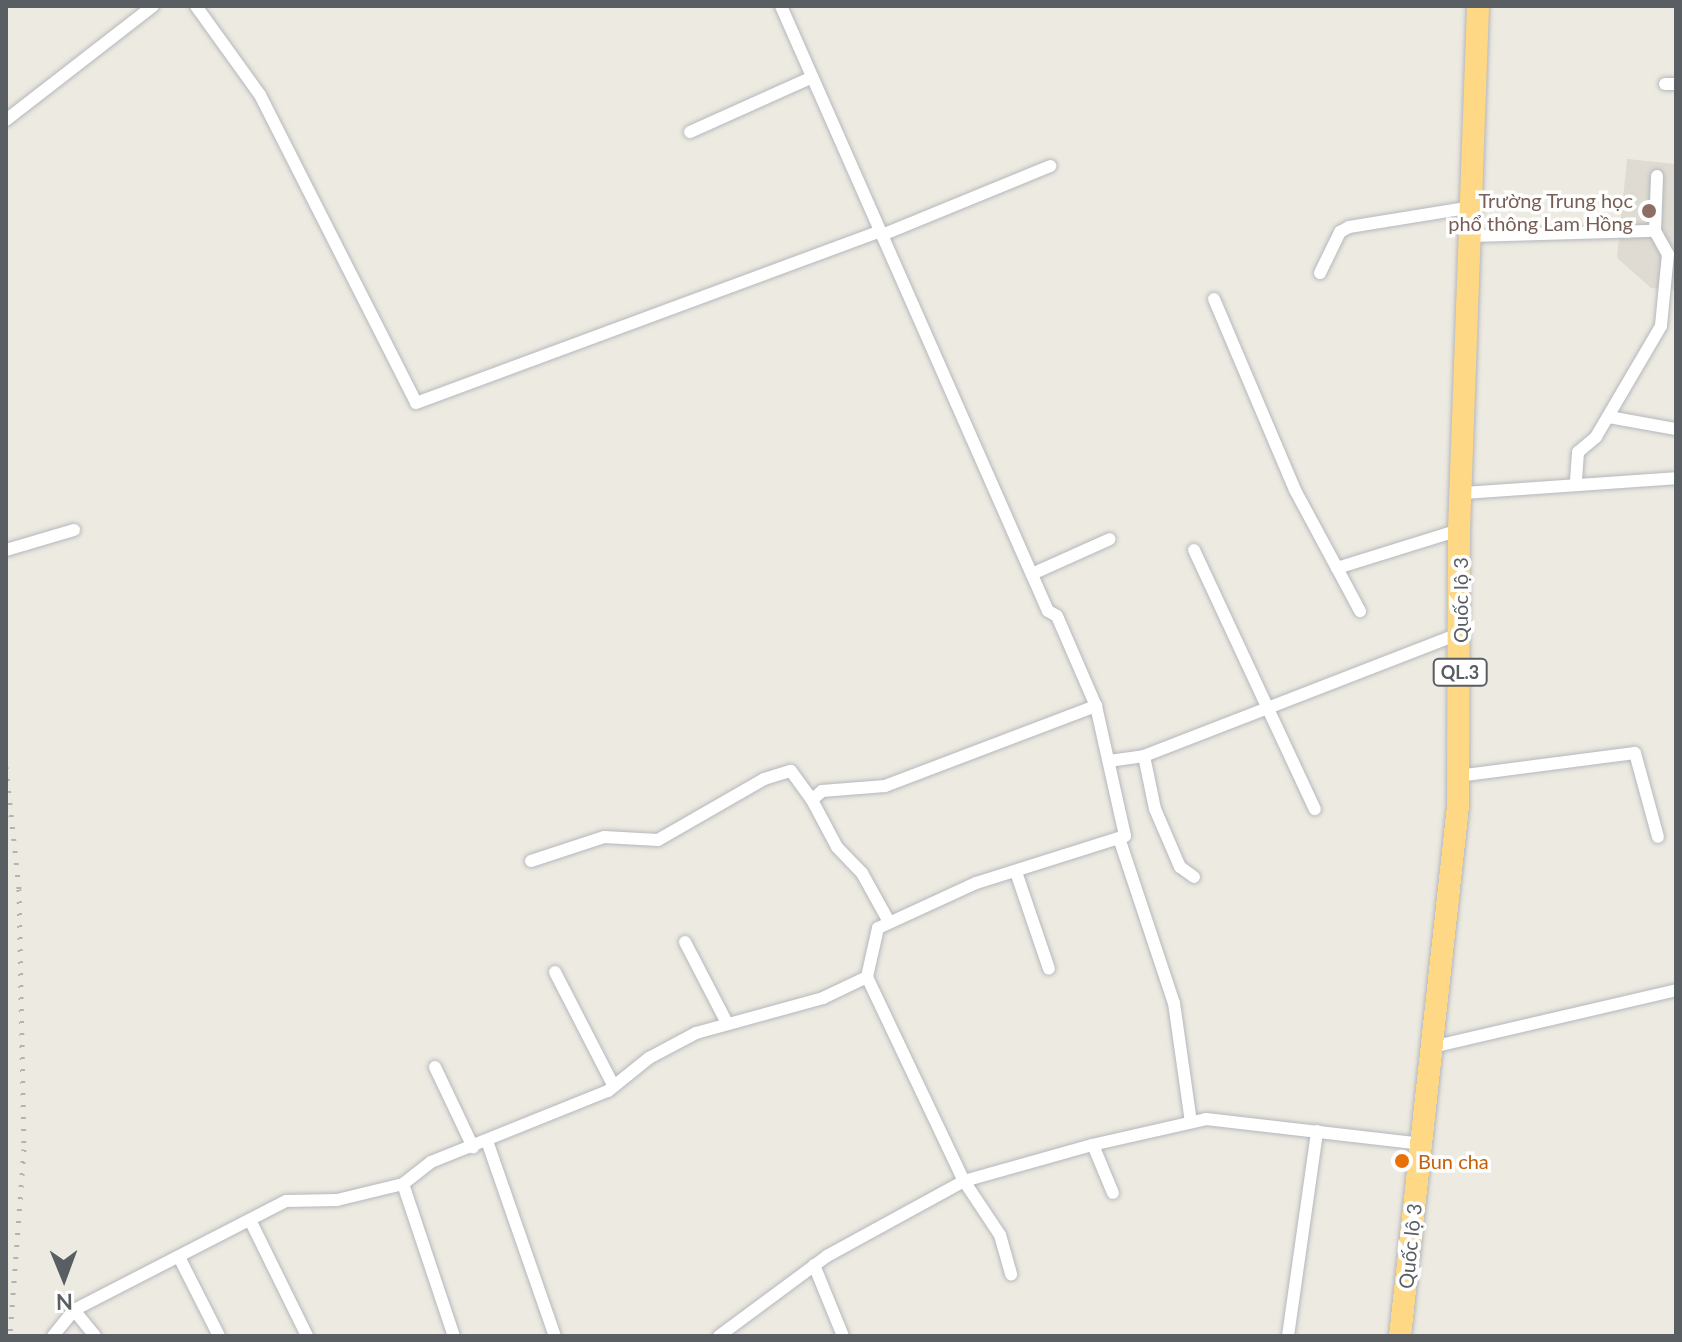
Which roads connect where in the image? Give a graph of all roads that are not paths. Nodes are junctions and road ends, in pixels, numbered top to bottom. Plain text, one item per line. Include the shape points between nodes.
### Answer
1 (153, 6) edge
2 (196, 6) edge
3 (781, 6) edge
4 (1478, 6) edge
5 (810, 78) junction
6 (6, 120) edge
7 (690, 132) dead end
8 (1050, 166) dead end
9 (1657, 176) dead end
10 (1472, 207) junction
11 (1655, 231) junction
12 (881, 233) junction
13 (1471, 236) junction
14 (1320, 273) dead end
15 (1214, 299) dead end
16 (1661, 326) junction
17 (1676, 331) edge
18 (1609, 417) junction
19 (1676, 429) edge
20 (1676, 478) edge
21 (1576, 483) junction
22 (1463, 493) junction
23 (74, 530) dead end
24 (1459, 530) junction
25 (1110, 539) dead end
26 (6, 550) edge
27 (1194, 550) dead end
28 (1337, 568) junction
29 (1032, 574) junction
30 (1360, 611) dead end
31 (1461, 633) junction
32 (1096, 706) junction
33 (1267, 707) junction
34 (1144, 756) junction
35 (1109, 761) junction
36 (1458, 776) junction
37 (812, 800) junction
38 (1315, 809) dead end
39 (1658, 837) dead end
40 (1120, 841) junction
41 (531, 861) dead end
42 (1016, 872) junction
43 (1194, 877) dead end
44 (888, 920) junction
45 (685, 942) dead end
46 (1049, 969) dead end
47 (555, 972) dead end
48 (867, 977) junction
49 (1676, 990) edge
50 (727, 1023) junction
51 (1432, 1047) junction
52 (435, 1067) dead end
53 (613, 1085) junction
54 (1191, 1122) junction
55 (1317, 1131) junction
56 (487, 1141) junction
57 (1421, 1144) junction
58 (1093, 1145) junction
59 (473, 1147) junction
60 (964, 1181) junction
61 (403, 1184) junction
62 (1113, 1193) dead end
63 (251, 1222) junction
64 (180, 1259) junction
65 (814, 1265) junction
66 (1011, 1274) dead end
67 (74, 1310) junction
68 (53, 1336) edge
69 (95, 1336) edge
70 (219, 1336) edge
71 (307, 1336) edge
72 (454, 1336) edge
73 (555, 1336) edge
74 (719, 1336) edge
75 (843, 1336) edge
76 (1288, 1336) edge
77 (1400, 1336) edge

1 - 6 street
2 - 12 street via 260,95 416,403
3 - 5 street
4 - 10 highway, Quốc lộ 3 / QL.3
5 - 7 street
5 - 12 street
8 - 12 street
9 - 11 street
10 - 13 highway, Quốc lộ 3 / QL.3
10 - 14 street via 1349,227 1340,232
11 - 13 street
11 - 16 street via 1668,254
12 - 29 street
13 - 22 highway, Quốc lộ 3 / QL.3
15 - 28 street via 1295,490
16 - 17 street
16 - 18 street
18 - 19 street
18 - 21 street via 1578,452
20 - 21 street
21 - 22 street
22 - 24 highway, Quốc lộ 3 / QL.3
23 - 26 street
24 - 28 street
24 - 31 highway, Quốc lộ 3 / QL.3
25 - 29 street
27 - 33 street
28 - 30 street
29 - 32 street via 1048,611 1057,616
31 - 33 street
31 - 36 highway, Quốc lộ 3 / QL.3
32 - 35 street
32 - 37 street via 885,786 822,791
33 - 34 street
33 - 38 street
34 - 35 street
34 - 43 street via 1155,809 1180,867
35 - 40 street via 1125,836
36 - 39 street via 1635,753
36 - 51 highway, Quốc lộ 3 / QL.3
37 - 41 street via 791,771 764,779 658,840 604,837
37 - 44 street via 837,847 862,873
40 - 42 street
40 - 54 street via 1174,1003
42 - 44 street
42 - 46 street
44 - 48 street via 878,928
45 - 50 street
47 - 53 street
48 - 50 street via 823,998
48 - 60 street
49 - 51 street
50 - 53 street via 649,1058
51 - 57 highway, Quốc lộ 3 / QL.3
52 - 59 street
53 - 56 street
54 - 55 street via 1206,1119
54 - 58 street
55 - 57 street
55 - 76 street
56 - 59 street
56 - 73 street
57 - 77 highway, Quốc lộ 3 / QL.3
58 - 60 street
58 - 62 street
59 - 61 street via 431,1162
60 - 65 street
60 - 66 street via 1000,1235
61 - 63 street via 337,1200 286,1201
61 - 72 street
63 - 64 street
63 - 71 street
64 - 67 street
64 - 70 street
65 - 74 street
65 - 75 street
67 - 68 street
67 - 69 street

